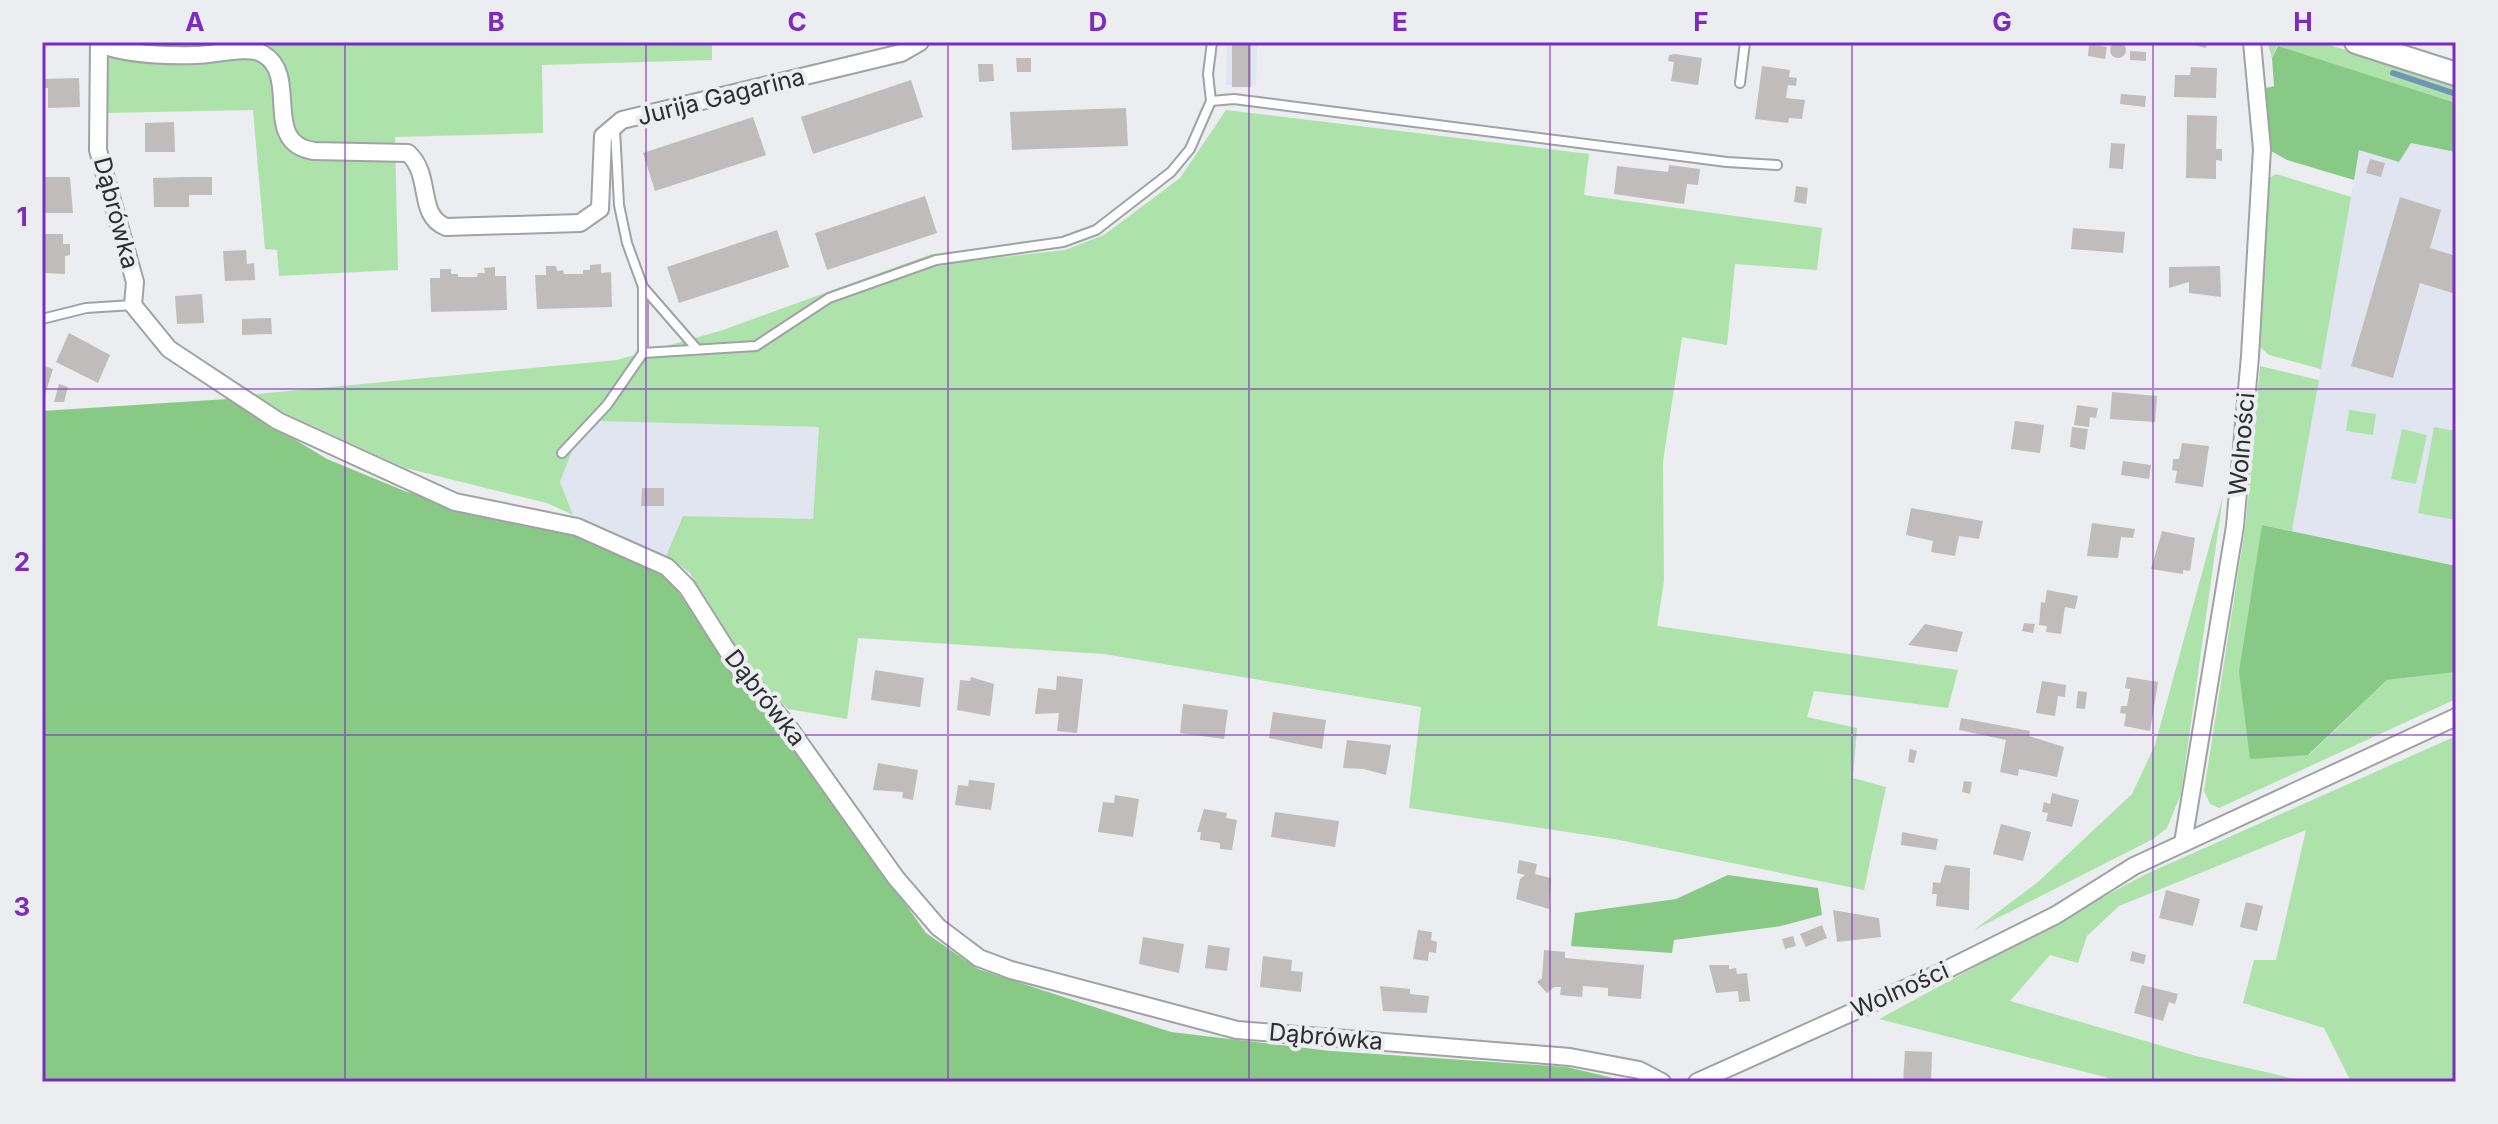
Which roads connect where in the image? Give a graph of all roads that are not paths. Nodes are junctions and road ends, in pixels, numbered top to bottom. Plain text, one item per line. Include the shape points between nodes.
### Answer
1 (920, 42) edge
2 (1212, 42) edge
3 (1745, 42) edge
4 (2252, 42) edge
5 (2356, 42) edge
6 (99, 43) edge
7 (2456, 74) edge
8 (1740, 83) dead end
9 (1211, 101) junction
10 (615, 126) junction
11 (1777, 165) dead end
12 (643, 287) junction
13 (133, 305) junction
14 (42, 319) edge
15 (696, 348) junction
16 (643, 353) junction
17 (562, 453) dead end
18 (2456, 717) edge
19 (2183, 843) junction
20 (1662, 1082) edge
21 (1697, 1082) edge

1 - 10 street, Jurija Gagarina via 901,53 622,120
2 - 9 lane
3 - 8 lane
4 - 19 street, Wolności via 2262,149 2250,356 2235,526
5 - 7 street
6 - 10 street, Jurija Gagarina via 120,52 259,51 280,72 283,128 290,140 314,151 408,153 420,164 427,209 446,227 580,223 592,218 600,209 603,136
6 - 13 street, Dąbrówka via 98,150 135,282
9 - 11 lane via 1234,99
9 - 15 lane via 1190,149 1171,172 1096,230 1079,238 936,260 829,298 756,346
10 - 12 lane via 619,205
12 - 15 lane
12 - 16 lane
13 - 14 lane via 86,308
13 - 20 street, Dąbrówka via 169,349 278,421 455,502 577,527 667,567 687,587 737,666 787,725 896,878 938,927 979,958 1237,1030 1570,1057 1639,1070
15 - 16 lane
16 - 17 lane via 607,405
18 - 19 street, Wolności
19 - 21 street, Wolności via 1944,971

